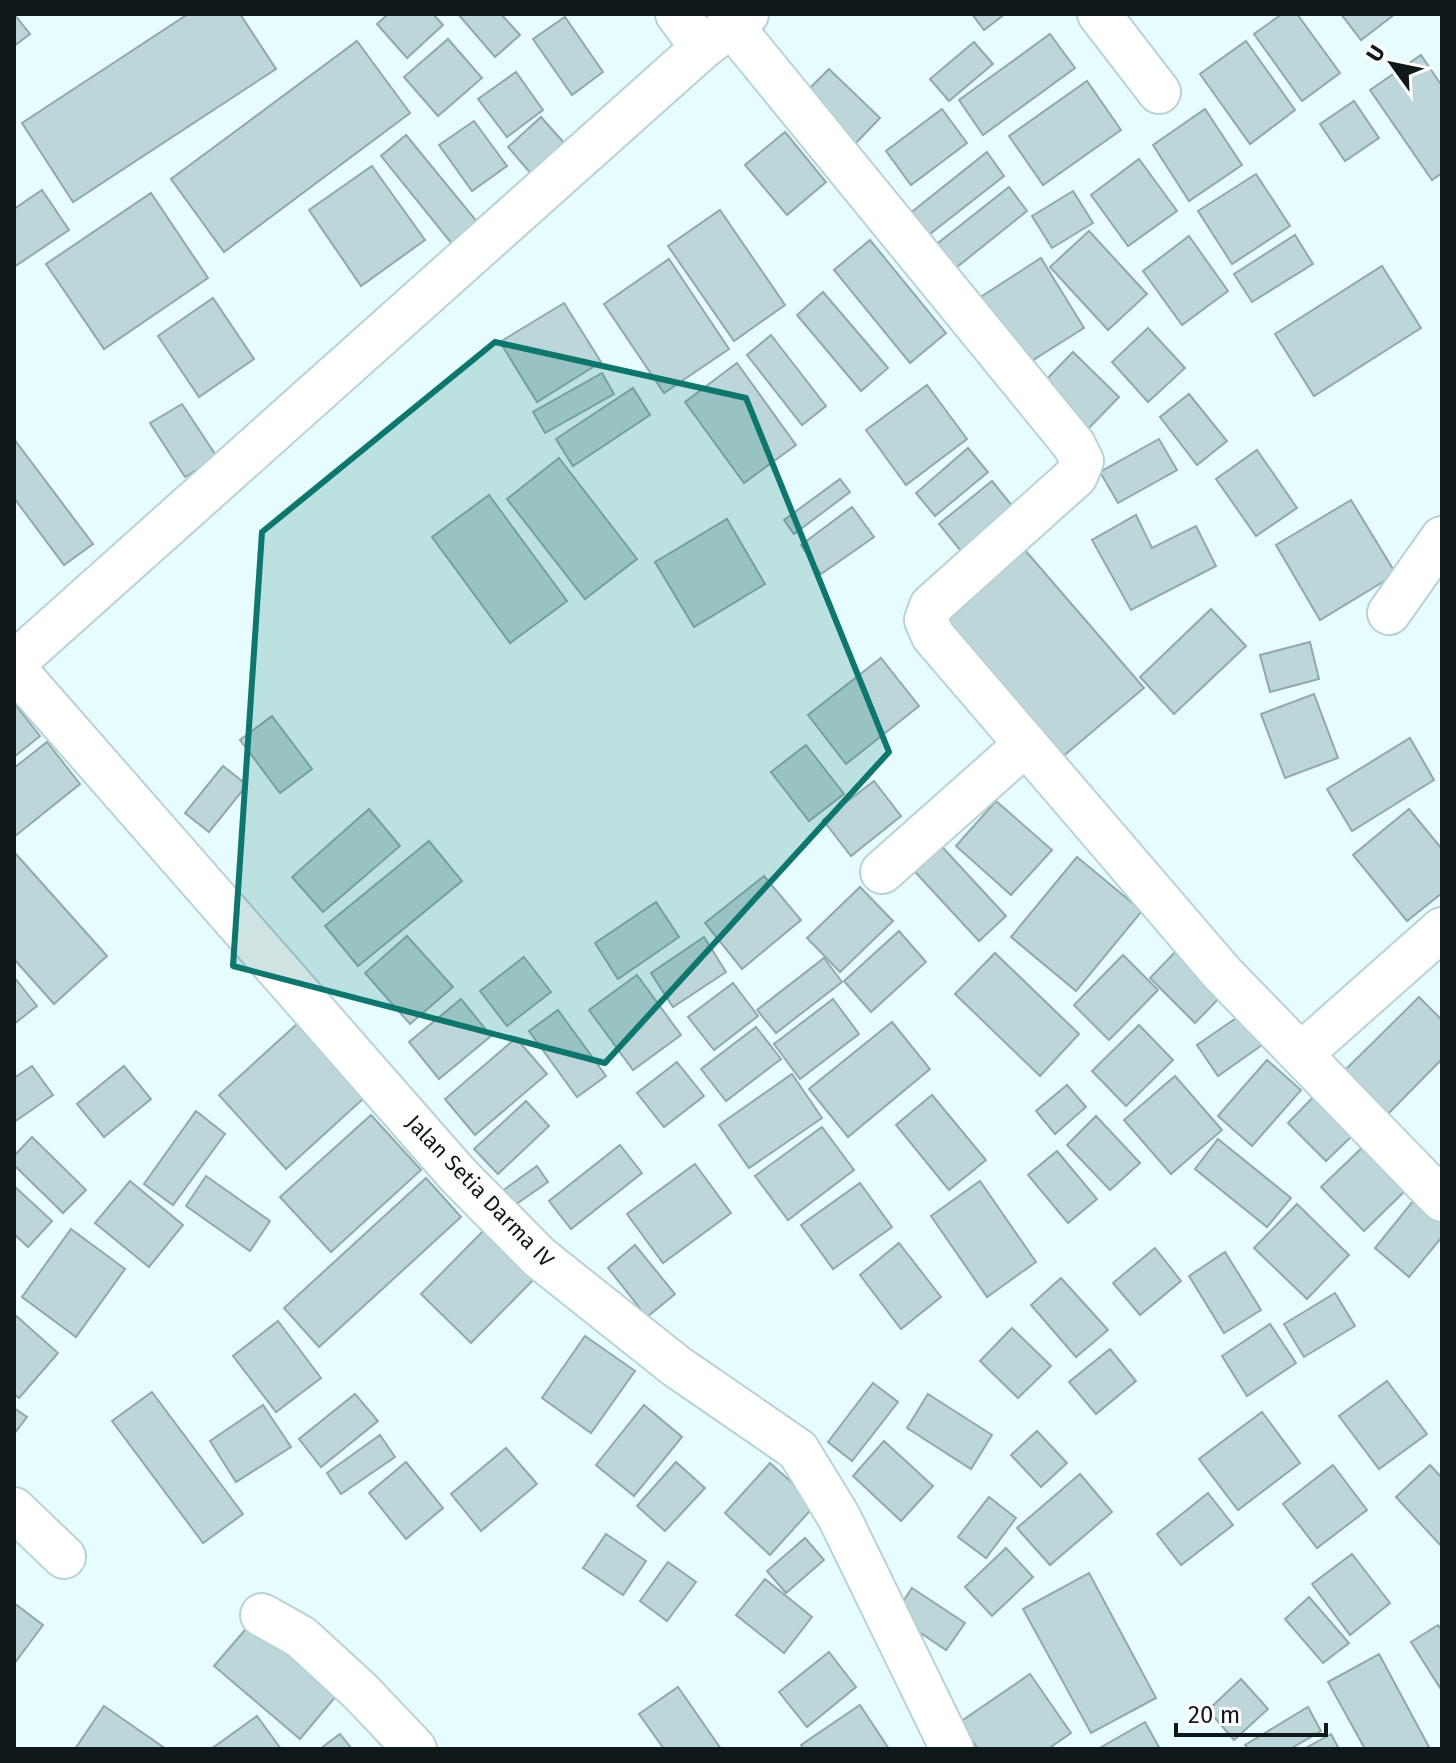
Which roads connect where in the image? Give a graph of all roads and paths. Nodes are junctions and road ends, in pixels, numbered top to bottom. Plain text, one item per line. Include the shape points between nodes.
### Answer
1 (677, 14) edge
2 (1099, 14) edge
3 (727, 29) edge
4 (1159, 92) dead end
5 (1442, 538) edge
6 (1389, 613) dead end
7 (14, 665) edge
8 (1026, 744) junction
9 (882, 872) dead end
10 (1442, 929) edge
11 (1301, 1054) junction
12 (1442, 1200) edge
13 (14, 1509) edge
14 (64, 1557) dead end
15 (262, 1615) dead end
16 (415, 1749) edge
17 (952, 1749) edge

1 - 3 street
2 - 4 street
3 - 7 street
3 - 8 street via 1082,461 1076,476 931,606 926,620 933,636
5 - 6 street
7 - 17 street, Jalan Setia Darma IV via 458,1175 539,1257 676,1366 798,1450 839,1517
8 - 9 street
8 - 11 street via 1222,973
10 - 11 street
11 - 12 street
13 - 14 street
15 - 16 street via 301,1637

